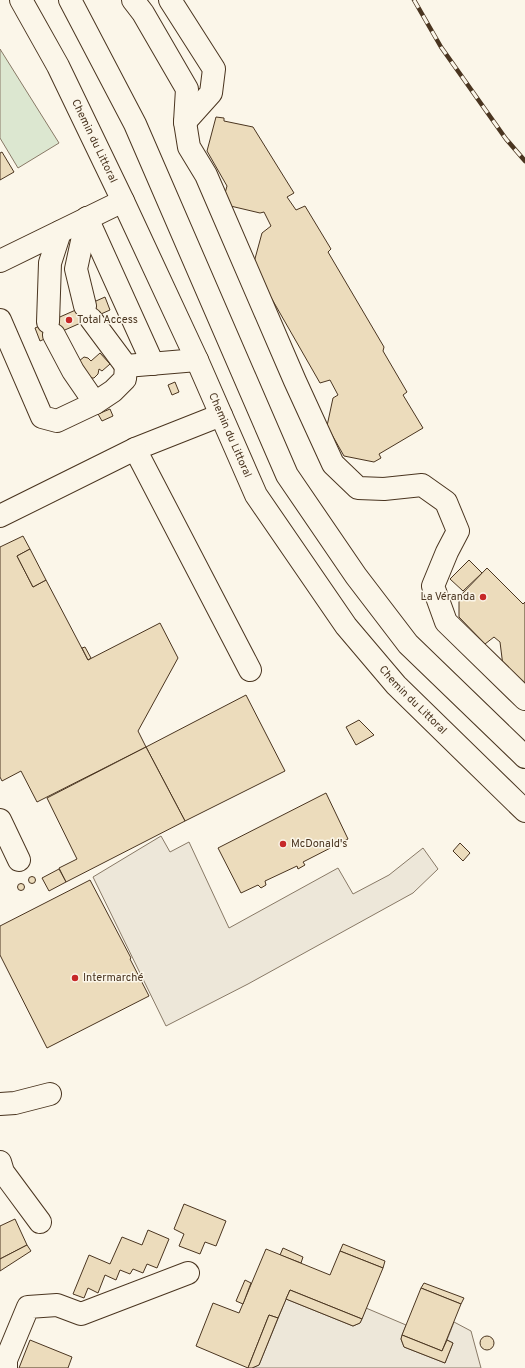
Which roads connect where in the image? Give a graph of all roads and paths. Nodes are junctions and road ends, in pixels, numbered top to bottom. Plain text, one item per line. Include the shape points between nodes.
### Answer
1 (21, 0) edge
2 (70, 0) edge
3 (133, 0) edge
4 (170, 0) edge
5 (185, 122) junction
6 (123, 201) junction
7 (87, 218) junction
8 (60, 232) junction
9 (0, 261) edge
10 (0, 320) edge
11 (197, 360) junction
12 (153, 364) junction
13 (126, 366) junction
14 (95, 403) junction
15 (221, 415) junction
16 (135, 449) junction
17 (0, 516) edge
18 (250, 670) dead end
19 (525, 699) edge
20 (525, 757) edge
21 (525, 811) edge
22 (0, 820) edge
23 (19, 860) dead end
24 (50, 1094) dead end
25 (0, 1104) edge
26 (0, 1162) edge
27 (40, 1222) dead end
28 (188, 1273) dead end
29 (6, 1368) edge

1 - 6 main road, Chemin du Littoral via 58,66
2 - 20 main road via 135,124 287,475 356,576 408,644
3 - 5 main road via 187,89
4 - 5 main road via 214,69 211,93
5 - 19 main road via 189,147 206,175 333,464 358,488 422,485 446,502 458,531 433,586 446,622
6 - 7 main road
6 - 11 main road, Chemin du Littoral
7 - 8 main road
7 - 12 main road
7 - 13 main road via 76,269 88,312
8 - 9 main road
8 - 14 main road via 50,263 52,329 73,371
10 - 14 main road via 42,417 57,421
11 - 12 main road
11 - 15 main road, Chemin du Littoral
12 - 13 main road
13 - 14 main road via 125,379
15 - 16 main road
15 - 21 main road, Chemin du Littoral via 256,495 346,626 396,685
16 - 17 main road
16 - 18 main road
22 - 23 main road
24 - 25 main road
26 - 27 main road via 3,1172
28 - 29 main road via 81,1314 57,1305 28,1308 6,1360

